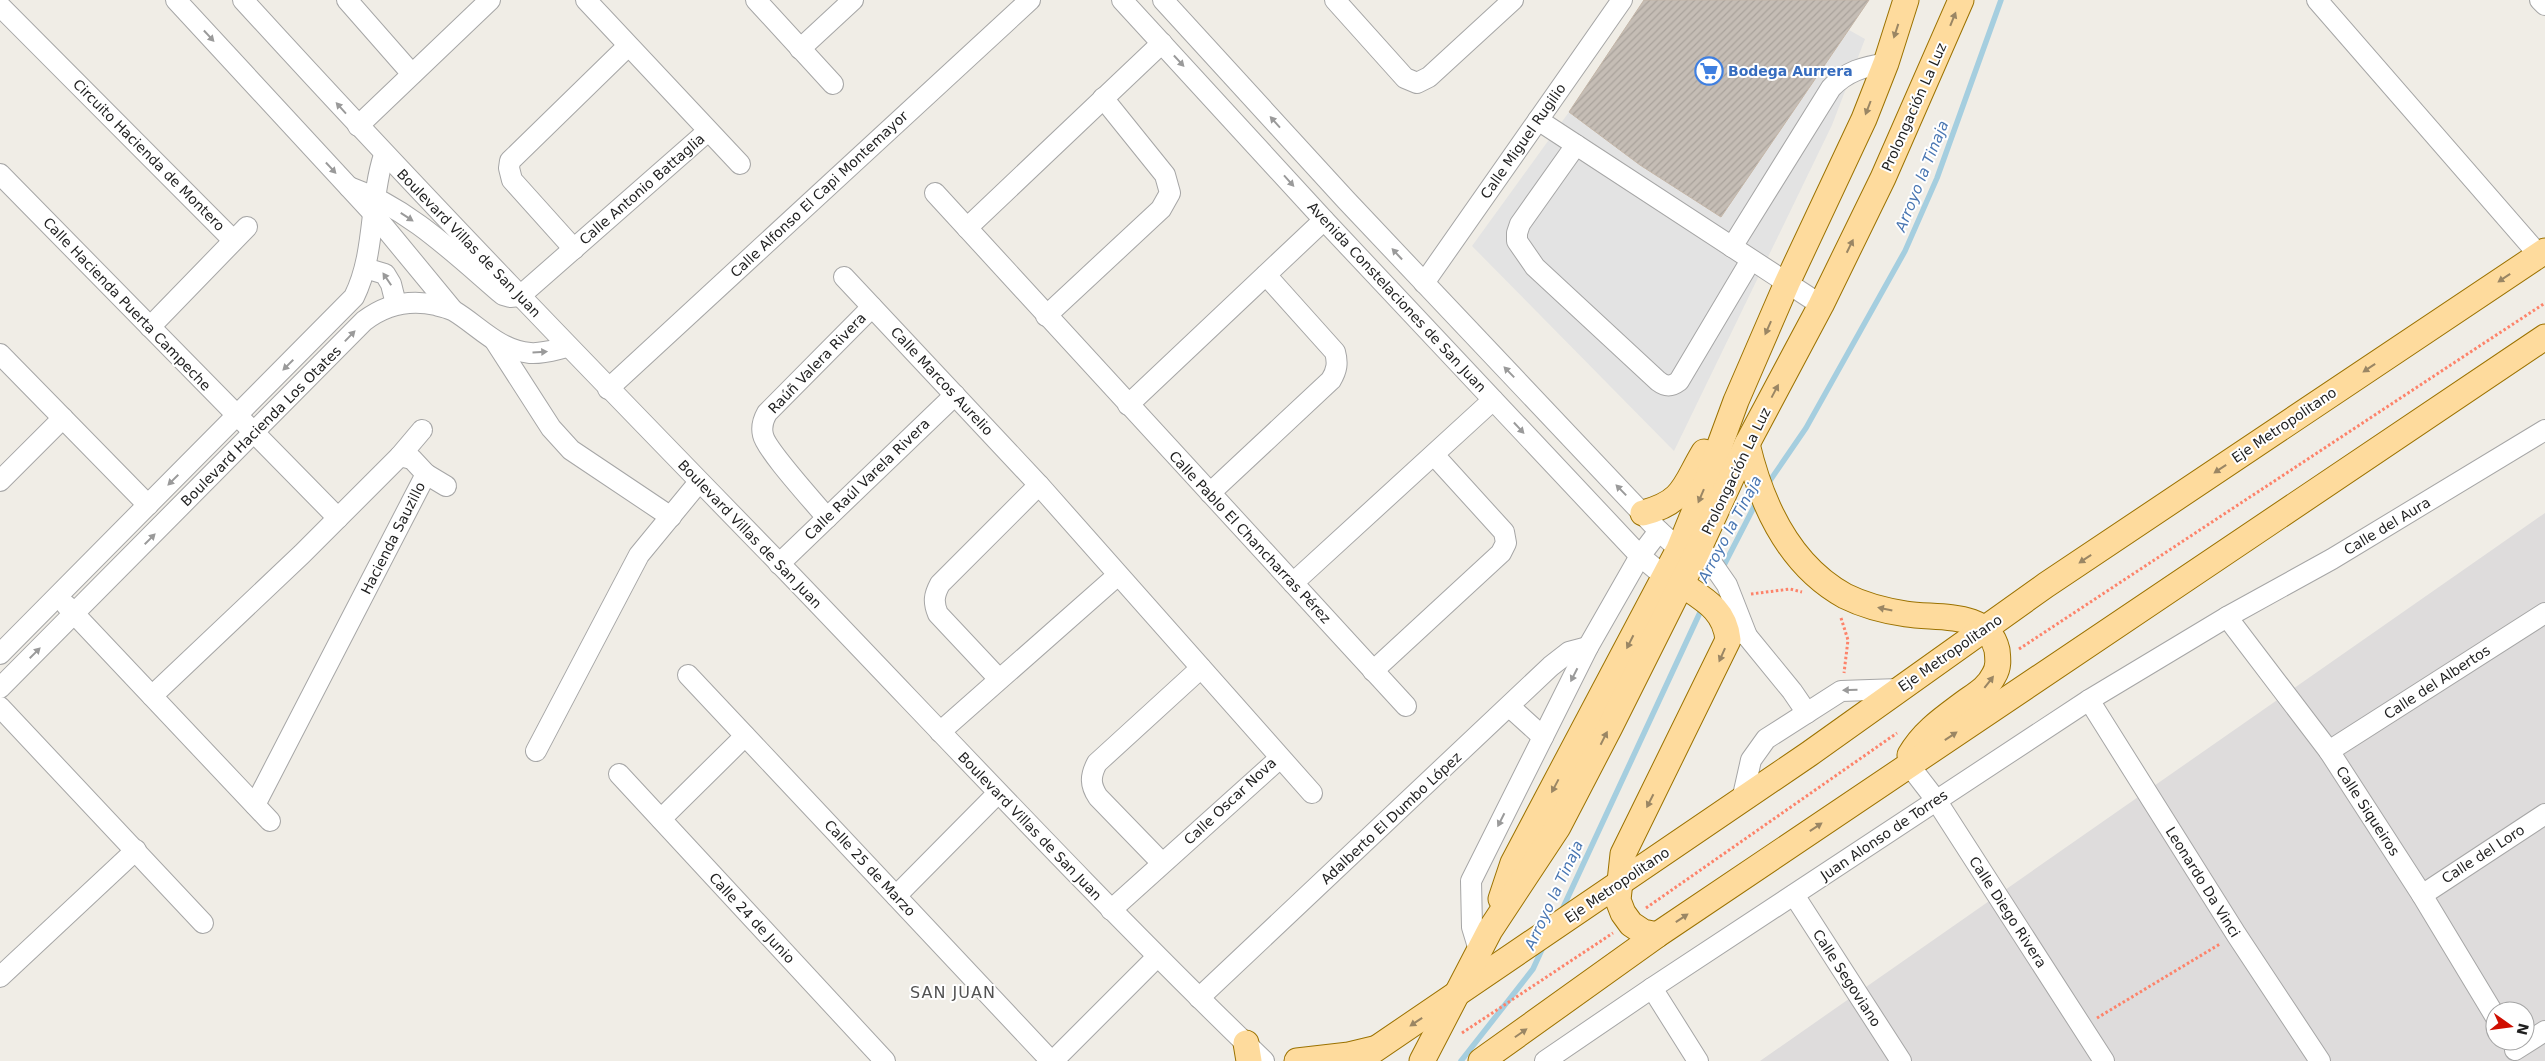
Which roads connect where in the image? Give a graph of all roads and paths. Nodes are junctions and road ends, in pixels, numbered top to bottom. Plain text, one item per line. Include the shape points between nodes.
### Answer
1 (176, 0) edge
2 (243, 0) edge
3 (347, 0) edge
4 (490, 0) edge
5 (586, 0) edge
6 (756, 0) edge
7 (853, 0) edge
8 (1030, 0) edge
9 (1122, 0) edge
10 (1163, 0) edge
11 (1336, 0) edge
12 (1622, 0) edge
13 (1906, 0) edge
14 (1961, 0) edge
15 (2317, 0) edge
16 (2540, 0) edge
17 (1503, 3) edge
18 (2545, 5) edge
19 (0, 6) edge
20 (1162, 43) junction
21 (628, 46) junction
22 (800, 49) junction
23 (1886, 63) junction
24 (412, 74) junction
25 (833, 84) dead end
26 (1102, 98) junction
27 (1538, 120) junction
28 (358, 126) junction
29 (708, 131) junction
30 (1576, 145) junction
31 (384, 155) junction
32 (740, 164) dead end
33 (0, 174) edge
34 (935, 192) dead end
35 (374, 204) junction
36 (1324, 220) junction
37 (967, 228) junction
38 (1732, 247) junction
39 (574, 249) junction
40 (2542, 253) edge
41 (1751, 260) junction
42 (365, 268) junction
43 (1266, 275) junction
44 (844, 277) dead end
45 (1424, 283) junction
46 (1787, 283) junction
47 (520, 296) junction
48 (2545, 303) edge
49 (396, 304) junction
50 (1821, 305) junction
51 (872, 307) junction
52 (452, 310) junction
53 (1046, 316) junction
54 (150, 327) junction
55 (2545, 337) edge
56 (494, 342) junction
57 (567, 346) junction
58 (0, 354) edge
59 (608, 389) junction
60 (955, 395) junction
61 (1493, 400) junction
62 (1736, 401) junction
63 (1128, 405) junction
64 (238, 416) junction
65 (63, 418) junction
66 (422, 430) dead end
67 (2545, 430) edge
68 (255, 434) junction
69 (1747, 444) junction
70 (1434, 454) junction
71 (400, 456) junction
72 (426, 474) junction
73 (0, 481) edge
74 (699, 482) junction
75 (1039, 485) junction
76 (446, 486) dead end
77 (1210, 493) junction
78 (148, 505) junction
79 (1643, 513) junction
80 (670, 517) junction
81 (338, 518) junction
82 (827, 518) junction
83 (1659, 530) junction
84 (1694, 553) junction
85 (1640, 556) junction
86 (779, 564) junction
87 (1118, 575) junction
88 (1293, 583) junction
89 (1679, 584) junction
90 (1810, 594) dead end
91 (58, 596) junction
92 (1730, 610) junction
93 (2545, 613) edge
94 (74, 614) junction
95 (1839, 616) dead end
96 (2227, 617) junction
97 (1157, 618) joint
98 (1986, 628) junction
99 (1588, 647) junction
100 (0, 654) edge
101 (1999, 660) junction
102 (1201, 668) junction
103 (1372, 670) junction
104 (688, 675) dead end
105 (999, 679) junction
106 (0, 688) edge
107 (1899, 689) junction
108 (1842, 690) junction
109 (152, 696) junction
110 (2090, 700) junction
111 (1406, 706) dead end
112 (0, 707) edge
113 (1510, 707) junction
114 (1807, 713) junction
115 (1904, 728) dead end
116 (940, 732) junction
117 (745, 736) junction
118 (1543, 737) junction
119 (536, 750) dead end
120 (2329, 751) junction
121 (1280, 758) junction
122 (1909, 764) junction
123 (619, 774) dead end
124 (998, 793) junction
125 (1312, 793) dead end
126 (1742, 800) junction
127 (1936, 800) junction
128 (255, 805) junction
129 (2545, 814) edge
130 (661, 819) junction
131 (270, 821) dead end
132 (136, 850) junction
133 (1162, 863) junction
134 (1618, 885) junction
135 (2422, 894) junction
136 (896, 896) junction
137 (1794, 896) junction
138 (1111, 910) junction
139 (1629, 921) junction
140 (202, 923) dead end
141 (2236, 934) junction
142 (1657, 935) junction
143 (1484, 940) junction
144 (1157, 957) junction
145 (0, 977) edge
146 (1652, 988) junction
147 (1458, 994) junction
148 (1199, 998) junction
149 (2486, 1001) edge
150 (1479, 1022) dead end
151 (2081, 1026) junction
152 (1247, 1052) edge
153 (1367, 1055) edge
154 (885, 1061) edge
155 (1052, 1061) edge
156 (1264, 1061) edge
157 (1297, 1061) edge
158 (1422, 1061) edge
159 (1483, 1061) edge
160 (1545, 1061) edge
161 (1698, 1061) edge
162 (1901, 1061) edge
163 (2104, 1061) edge
164 (2320, 1061) edge

1 -> 35 street via 349,187
28 -> 2 street, Boulevard Villas de San Juan
3 - 24 street
4 - 24 street
5 - 21 street
6 - 22 street
7 - 22 street
8 - 59 street, Calle Alfonso El Capi Montemayor
9 - 20 street, Avenida Constelaciones de San Juan
45 -> 10 street, Avenida Constelaciones de San Juan
11 - 17 street via 1405,78 1417,83 1429,77
12 - 27 street, Calle Miguel Rugilio
13 -> 23 main road, Prolongación La Luz
50 -> 14 main road, Prolongación La Luz via 1883,178
15 - 40 street
16 - 18 street
19 - 54 street, Circuito Hacienda de Montero via 240,234
20 - 26 street
20 -> 36 street, Avenida Constelaciones de San Juan
21 - 29 street, Calle Antonio Battaglia
21 - 39 street, Calle Antonio Battaglia via 510,161 508,168 512,180
22 - 25 street
23 - 38 street via 1857,68 1831,88
23 -> 46 main road, Prolongación La Luz via 1860,128
24 - 28 street
26 - 37 street
26 - 53 street via 1165,175 1170,193 1161,209
27 - 30 street
27 - 45 street, Calle Miguel Rugilio
28 - 31 street, Boulevard Villas de San Juan
29 - 32 street
29 - 39 street, Calle Antonio Battaglia
30 - 38 street
30 - 41 street via 1520,224 1517,241 1535,267 1665,386 1673,386 1680,381
31 - 35 street, Boulevard Hacienda Los Otates
31 - 47 street, Boulevard Villas de San Juan
33 - 54 street, Calle Hacienda Puerta Campeche
34 - 37 street, Calle Pablo El Chancharras Pérez
35 - 42 street, Boulevard Hacienda Los Otates
35 -> 47 street via 429,232 503,295
35 - 52 street
36 - 43 street
36 - 61 street, Avenida Constelaciones de San Juan
37 - 53 street, Calle Pablo El Chancharras Pérez
38 - 41 street
39 - 47 street, Calle Antonio Battaglia
40 -> 98 main road, Eje Metropolitano
41 - 46 street
49 -> 42 street via 392,284 385,274
42 -> 64 street, Boulevard Hacienda Los Otates via 354,297 344,309
43 - 63 street
43 - 77 street via 1335,352 1336,372
44 - 51 street, Calle Marcos Aurelio
79 -> 45 street, Avenida Constelaciones de San Juan
46 - 50 street
46 -> 62 main road, Prolongación La Luz
47 - 57 street, Boulevard Villas de San Juan
48 - 101 path
49 - 52 street, Boulevard Hacienda Los Otates via 422,302
68 -> 49 street, Boulevard Hacienda Los Otates via 364,321 377,311
69 -> 50 main road, Prolongación La Luz
51 - 60 street, Calle Marcos Aurelio
51 - 82 street, Raúñ Valera Rivera via 763,420 766,443
52 - 56 street, Boulevard Hacienda Los Otates
53 - 63 street, Calle Pablo El Chancharras Pérez
54 - 64 street, Calle Hacienda Puerta Campeche
122 -> 55 main road
56 -> 57 street, Boulevard Hacienda Los Otates via 528,353 546,353
56 - 80 street via 551,428 571,450
57 - 59 street, Boulevard Villas de San Juan
58 - 65 street
59 - 74 street, Boulevard Villas de San Juan
60 - 75 street, Calle Marcos Aurelio
60 - 82 street, Calle Raúl Varela Rivera
61 - 70 street
61 -> 85 street, Avenida Constelaciones de San Juan
62 - 79 main road via 1675,500
62 -> 84 main road, Prolongación La Luz via 1704,488
63 - 77 street, Calle Pablo El Chancharras Pérez
64 - 68 street, Calle Hacienda Puerta Campeche
64 -> 78 street, Boulevard Hacienda Los Otates
65 - 73 street
65 - 78 street
66 - 71 street
67 - 96 street, Calle del Aura via 2332,559
68 - 81 street, Calle Hacienda Puerta Campeche
94 -> 68 street, Boulevard Hacienda Los Otates
69 - 84 main road, Prolongación La Luz
98 -> 69 main road via 1966,619 1877,608 1845,596 1818,578 1796,555 1772,515 1754,475
70 - 88 street
70 - 103 street via 1504,532 1506,543 1502,553
71 - 72 street, Hacienda Sauzillo via 412,459
71 - 81 street
72 - 76 street
72 - 128 street, Hacienda Sauzillo
74 - 80 street
74 - 86 street, Boulevard Villas de San Juan
75 - 87 street, Calle Marcos Aurelio
75 - 105 street via 940,584 934,594 938,614
77 - 88 street, Calle Pablo El Chancharras Pérez
78 - 91 street, Boulevard Hacienda Los Otates
79 - 83 street, Avenida Constelaciones de San Juan
80 - 119 street via 639,555
81 - 109 street
82 - 86 street, Calle Raúl Varela Rivera
83 - 84 street, Avenida Constelaciones de San Juan
83 - 85 street
84 - 89 main road, Prolongación La Luz
84 - 92 street, Avenida Constelaciones de San Juan
85 - 89 street, Avenida Constelaciones de San Juan
85 - 99 street
86 - 116 street, Boulevard Villas de San Juan
87 - 97 street, Calle Marcos Aurelio
87 - 105 street
88 - 103 street, Calle Pablo El Chancharras Pérez
89 - 92 main road
89 - 143 main road, Prolongación La Luz via 1600,702 1513,863
90 - 92 path via 1790,589
91 - 94 street
91 - 100 street, Boulevard Hacienda Los Otates
92 - 114 street, Avenida Constelaciones de San Juan
92 -> 134 main road via 1724,652 1623,854
93 - 120 street, Calle del Albertos
106 -> 94 street, Boulevard Hacienda Los Otates
94 - 109 street
95 - 108 path via 1848,640
96 - 110 street, Juan Alonso de Torres
96 - 120 street, Calle Siqueiros
97 - 102 street, Calle Oscar Nova
98 - 101 main road via 1995,641
98 - 107 main road, Eje Metropolitano
99 - 113 street, Adalberto El Dumbo López via 1569,652
99 -> 118 street
122 -> 101 main road via 1915,746 1933,726 1986,688 1995,675
102 - 121 street, Calle Oscar Nova
102 - 133 street via 1092,771 1093,790 1098,797
103 - 111 street, Calle Pablo El Chancharras Pérez
104 - 117 street, Calle 25 de Marzo
105 - 116 street
107 -> 108 street
107 - 126 main road, Eje Metropolitano
108 - 114 street
109 - 128 street
110 - 127 street, Juan Alonso de Torres
110 - 141 street, Leonardo Da Vinci
112 - 132 street
113 - 118 street
113 - 148 street, Adalberto El Dumbo López
114 - 126 street via 1766,739 1751,760
115 - 139 path
116 - 124 street, Boulevard Villas de San Juan
117 - 130 street
117 - 136 street, Calle 25 de Marzo
118 -> 143 street via 1470,881 1472,927
120 - 135 street, Calle Siqueiros
121 - 125 street
121 - 133 street, Calle Oscar Nova
122 - 127 street, Calle Diego Rivera
142 -> 122 main road
123 - 130 street, Calle 24 de Junio
124 - 136 street
124 - 138 street, Boulevard Villas de San Juan
126 - 134 main road, Eje Metropolitano
127 - 137 street, Juan Alonso de Torres
127 - 151 street, Calle Diego Rivera
128 - 131 street
129 - 135 street, Calle del Loro
130 - 154 street, Calle 24 de Junio
132 - 140 street
132 - 145 street
133 - 138 street, Calle Oscar Nova
134 - 139 main road via 1618,900
134 - 147 main road, Eje Metropolitano
135 - 149 street, Calle Siqueiros
136 - 155 street, Calle 25 de Marzo
137 - 146 street, Juan Alonso de Torres
137 - 162 street, Calle Segoviano
138 - 144 street, Boulevard Villas de San Juan
139 - 142 main road via 1643,932
139 - 150 path
141 - 151 path via 2113,1010
141 - 164 street, Leonardo Da Vinci
159 -> 142 main road
143 - 147 main road, Prolongación La Luz
144 - 148 street, Boulevard Villas de San Juan
144 - 155 street
146 - 160 street, Juan Alonso de Torres
146 - 161 street
147 -> 153 main road, Eje Metropolitano
147 - 158 main road, Prolongación La Luz
148 - 152 street, Boulevard Villas de San Juan
151 - 163 street, Calle Diego Rivera
152 - 156 street, Boulevard Villas de San Juan
153 - 157 main road

